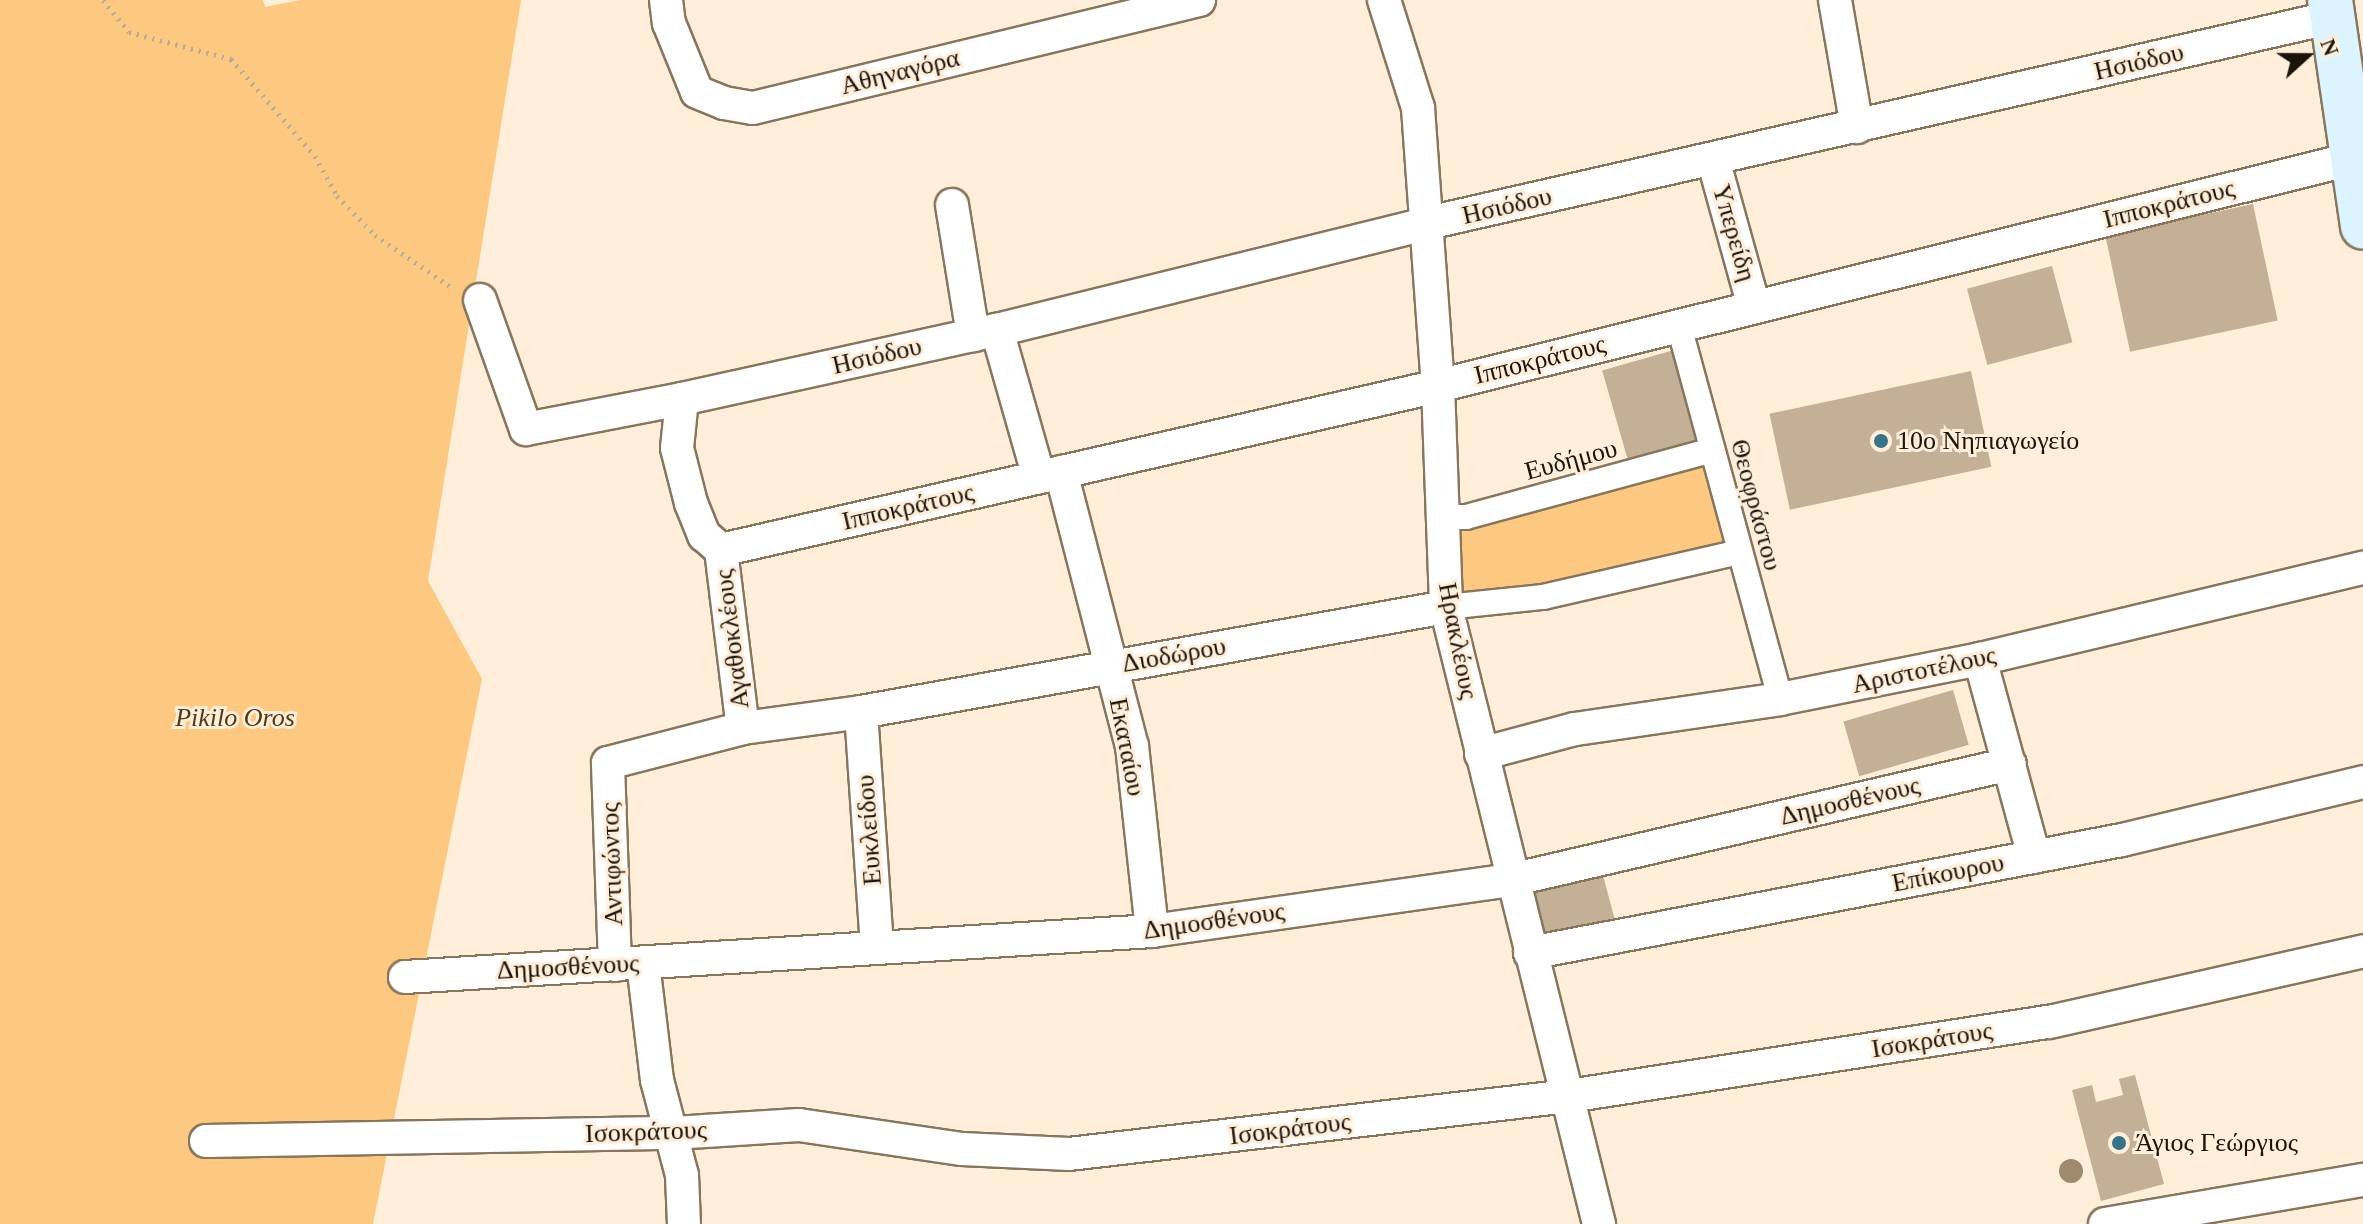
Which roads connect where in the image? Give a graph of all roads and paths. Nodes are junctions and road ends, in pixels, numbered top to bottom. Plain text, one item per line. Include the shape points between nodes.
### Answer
1 (103, 0) edge
2 (666, 0) edge
3 (1199, 0) edge
4 (1384, 0) edge
5 (1835, 0) edge
6 (2332, 9) edge
7 (1857, 127) junction
8 (2355, 158) junction
9 (1713, 159) junction
10 (952, 205) dead end
11 (1428, 223) junction
12 (2363, 227) edge
13 (480, 300) joint
14 (1754, 307) junction
15 (1679, 326) junction
16 (985, 332) junction
17 (1438, 386) junction
18 (682, 399) junction
19 (1712, 450) junction
20 (1050, 474) junction
21 (1442, 517) junction
22 (721, 550) junction
23 (1740, 552) junction
24 (2363, 568) edge
25 (1446, 607) junction
26 (1980, 659) junction
27 (1109, 666) junction
28 (1780, 699) junction
29 (861, 712) junction
30 (743, 728) junction
31 (1481, 754) junction
32 (608, 763) joint
33 (2010, 764) junction
34 (2363, 782) edge
35 (2034, 857) junction
36 (1511, 880) junction
37 (1152, 931) junction
38 (877, 947) junction
39 (2363, 951) edge
40 (1530, 953) junction
41 (629, 964) junction
42 (405, 977) dead end
43 (1569, 1096) junction
44 (674, 1133) junction
45 (206, 1141) dead end
46 (2363, 1180) edge
47 (684, 1224) edge
48 (1599, 1224) edge
49 (2105, 1224) edge

1 - 13 path via 129,32 231,59 315,156 337,196 375,235 441,282
2 - 3 street, Αθηναγόρα via 669,23 697,92 753,108
4 - 11 street, Ηρακλέους via 1418,108
5 - 7 street
6 - 7 street, Ησιόδου
6 - 8 main road
7 - 9 street, Ησιόδου
8 - 12 main road
8 - 14 street, Ιπποκράτους
9 - 11 street, Ησιόδου
9 - 14 street, Υπερείδη
10 - 16 street, Εκαταίου
11 - 16 street, Ησιόδου
11 - 17 street, Ηρακλέους
13 - 18 street, Ησιόδου via 526,429
14 - 15 street, Ιπποκράτους
15 - 17 street, Ιπποκράτους
15 - 19 street, Θεοφράστου
16 - 18 street, Ησιόδου
16 - 20 street, Εκαταίου
17 - 20 street, Ιπποκράτους
17 - 21 street, Ηρακλέους
18 - 22 street via 677,448 691,503 704,535
19 - 21 street, Ευδήμου via 1466,517
19 - 23 street, Θεοφράστου
20 - 22 street, Ιπποκράτους
20 - 27 street, Εκαταίου
21 - 25 street, Ηρακλέους
22 - 30 street, Αγαθοκλέους
23 - 25 street, Διοδώρου via 1543,597
23 - 28 street, Θεοφράστου
24 - 26 street, Αριστοτέλους
25 - 27 street, Διοδώρου
25 - 31 street, Ηρακλέους
26 - 28 street, Αριστοτέλους
26 - 33 street
27 - 29 street, Διοδώρου
27 - 37 street, Εκαταίου via 1132,746
28 - 31 street, Αριστοτέλους via 1575,729
29 - 30 street, Διοδώρου
29 - 38 street, Ευκλείδου
30 - 32 street, Διοδώρου
31 - 36 street, Ηρακλέους
32 - 41 street, Αντιφώντος
33 - 35 street
33 - 36 street, Δημοσθένους
34 - 35 street, Επίκουρου
35 - 40 street, Επίκουρου
36 - 37 street, Δημοσθένους
36 - 40 street, Ηρακλέους
37 - 38 street, Δημοσθένους
38 - 41 street, Δημοσθένους
39 - 43 street, Ισοκράτους via 2049,1022
40 - 43 street, Ηρακλέους
41 - 42 street, Δημοσθένους
41 - 44 street, Αντιφώντος
43 - 44 street, Ισοκράτους via 1069,1154 962,1149 799,1125
43 - 48 street, Ηρακλέους
44 - 45 street, Ισοκράτους
44 - 47 street, Αντιφώντος
46 - 49 street

